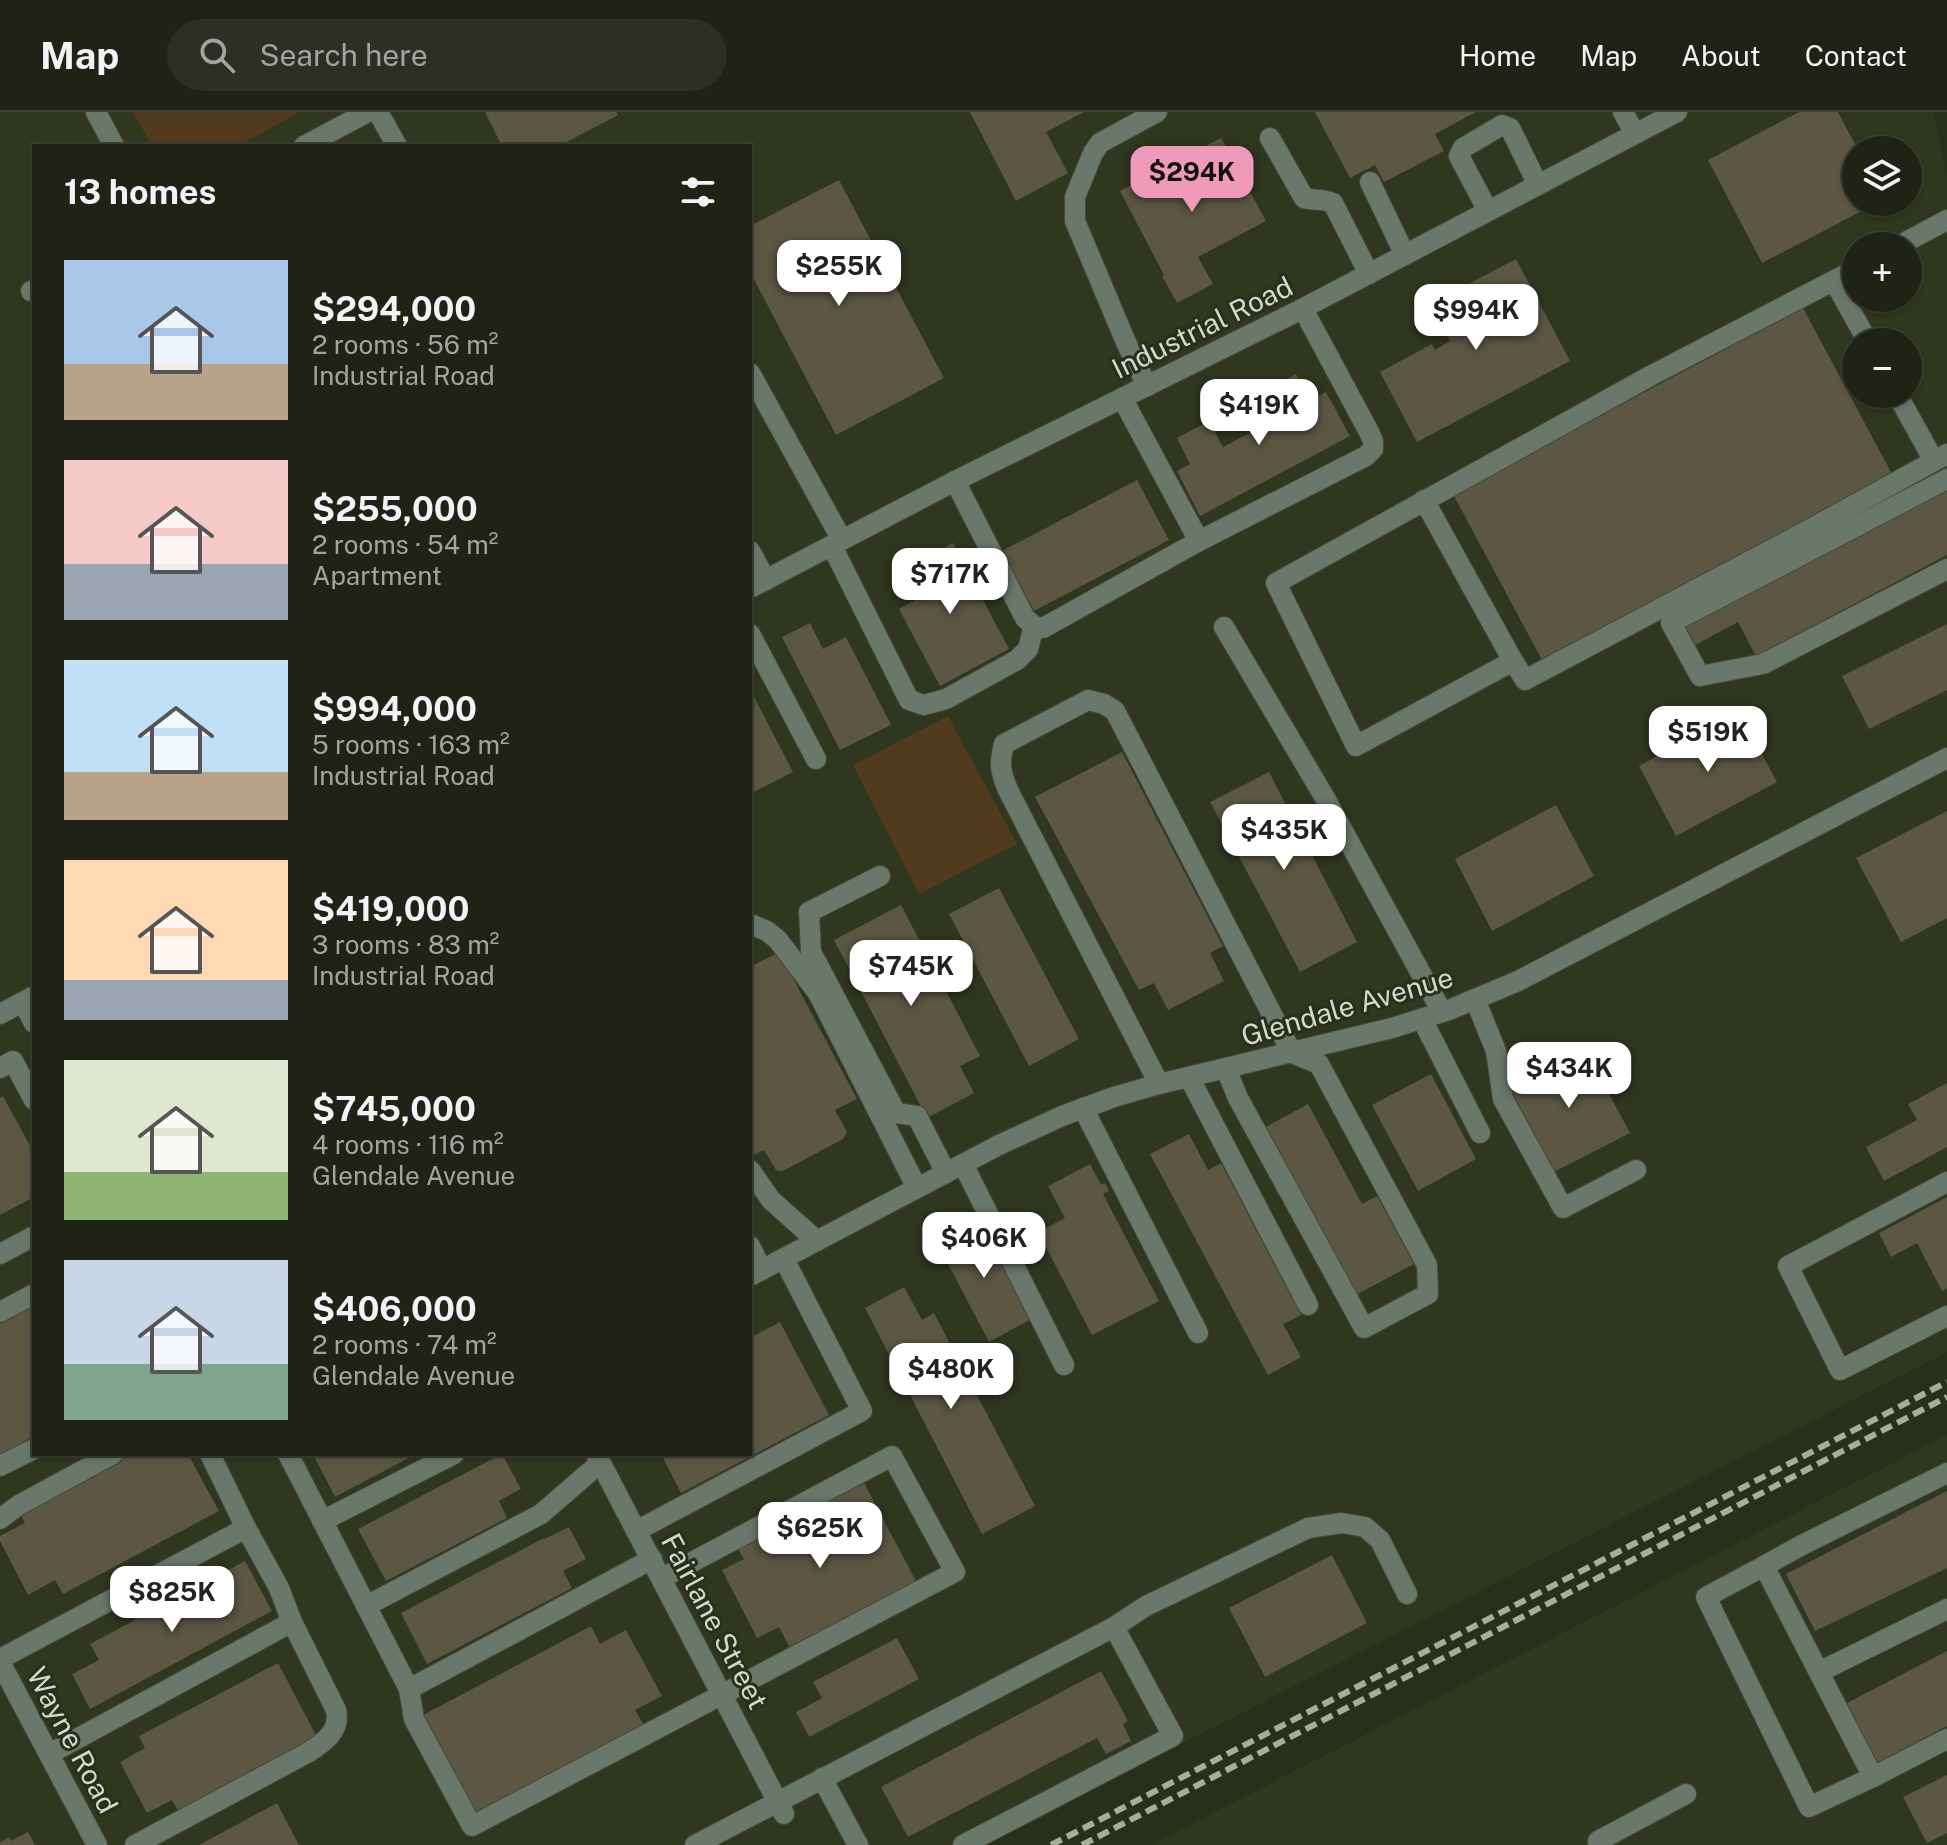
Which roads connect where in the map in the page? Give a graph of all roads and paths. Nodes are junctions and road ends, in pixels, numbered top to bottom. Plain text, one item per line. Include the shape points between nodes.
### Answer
1 (96, 112) edge
2 (368, 112) edge
3 (378, 112) edge
4 (1157, 112) edge
5 (1623, 112) edge
6 (1677, 112) edge
7 (1635, 134) junction
8 (1270, 138) dead end
9 (113, 144) edge
10 (308, 144) edge
11 (396, 144) edge
12 (1370, 182) dead end
13 (1538, 185) junction
14 (1488, 211) junction
15 (1947, 220) edge
16 (1922, 233) edge
17 (1405, 255) junction
18 (1369, 274) junction
19 (1842, 277) edge
20 (1834, 281) junction
21 (1303, 309) junction
22 (1860, 328) edge
23 (752, 377) edge
24 (1147, 386) junction
25 (1122, 398) junction
26 (1907, 408) edge
27 (1940, 457) edge
28 (1947, 479) edge
29 (955, 481) junction
30 (1424, 500) junction
31 (1199, 541) junction
32 (837, 543) junction
33 (752, 559) edge
34 (1947, 569) edge
35 (758, 584) edge
36 (1034, 626) junction
37 (1224, 627) dead end
38 (752, 638) edge
39 (1513, 661) junction
40 (1947, 758) edge
41 (816, 759) dead end
42 (880, 876) dead end
43 (752, 925) edge
44 (28, 999) edge
45 (1475, 999) junction
46 (1442, 1012) junction
47 (0, 1014) edge
48 (1422, 1019) junction
49 (1292, 1053) junction
50 (0, 1068) edge
51 (1226, 1069) junction
52 (1189, 1077) junction
53 (1159, 1084) junction
54 (32, 1096) edge
55 (1083, 1108) junction
56 (1480, 1133) dead end
57 (955, 1168) junction
58 (1636, 1170) dead end
59 (752, 1173) edge
60 (1947, 1182) edge
61 (917, 1188) junction
62 (32, 1237) edge
63 (817, 1241) junction
64 (0, 1254) edge
65 (784, 1259) junction
66 (756, 1273) edge
67 (32, 1295) edge
68 (1308, 1305) dead end
69 (0, 1312) edge
70 (1947, 1316) edge
71 (1198, 1333) dead end
72 (1064, 1365) dead end
73 (32, 1450) edge
74 (109, 1456) edge
75 (211, 1456) edge
76 (289, 1456) edge
77 (450, 1456) edge
78 (598, 1458) edge
79 (0, 1466) edge
80 (1947, 1473) edge
81 (0, 1519) edge
82 (322, 1521) junction
83 (246, 1528) junction
84 (636, 1531) junction
85 (652, 1559) junction
86 (1764, 1566) junction
87 (662, 1578) junction
88 (1407, 1594) dead end
89 (366, 1606) junction
90 (1947, 1609) edge
91 (292, 1622) junction
92 (1114, 1627) junction
93 (0, 1661) edge
94 (1819, 1672) junction
95 (409, 1689) junction
96 (722, 1694) junction
97 (9, 1699) edge
98 (1947, 1739) edge
99 (49, 1754) junction
100 (1873, 1777) junction
101 (822, 1778) junction
102 (1686, 1794) dead end
103 (780, 1808) junction
104 (97, 1845) edge
105 (135, 1845) edge
106 (695, 1845) edge
107 (858, 1845) edge
108 (963, 1845) edge
109 (1599, 1845) edge

1 - 9 street
2 - 10 street
3 - 11 street
4 - 24 street via 1100,143 1075,197 1075,221
5 - 7 street
6 - 7 street, Industrial Road
7 - 13 street, Industrial Road
8 - 18 street via 1304,198 1333,203
12 - 17 street
13 - 14 street, Industrial Road
13 - 14 street via 1510,128 1502,125 1463,148 1459,156
14 - 17 street, Industrial Road
15 - 16 street
17 - 18 street, Industrial Road
18 - 21 street, Industrial Road
19 - 20 street
20 - 22 street
20 - 30 street
21 - 24 street, Industrial Road
21 - 31 street via 1369,432 1373,449
23 - 32 street
24 - 25 street, Industrial Road
25 - 29 street, Industrial Road
25 - 31 street
26 - 27 street
27 - 39 street via 1525,680
28 - 34 street via 1671,623 1700,676 1763,664
29 - 32 street, Industrial Road
29 - 36 street via 1025,618
30 - 39 street
30 - 39 street via 1276,583 1356,746
31 - 36 street via 1043,628
32 - 35 street, Industrial Road
32 - 36 street via 909,700 924,705 946,699 1017,660 1028,649
33 - 35 street
37 - 46 street
38 - 41 street
40 - 45 street, Glendale Avenue via 1555,963
42 - 57 street via 809,912 811,952 896,1113 917,1116
43 - 61 street via 778,940 818,993
44 - 47 street
45 - 46 street, Glendale Avenue
45 - 58 street via 1496,1051 1503,1099 1563,1208
46 - 48 street, Glendale Avenue
48 - 49 street, Glendale Avenue
48 - 56 street
49 - 51 street, Glendale Avenue
49 - 51 street via 1319,1064 1427,1265 1428,1294 1364,1328
49 - 53 street via 1115,711 1088,700 1004,744 1000,771
50 - 54 street via 13,1061
51 - 52 street, Glendale Avenue
52 - 53 street, Glendale Avenue
52 - 68 street
53 - 55 street, Glendale Avenue
55 - 57 street, Glendale Avenue
55 - 71 street
57 - 61 street, Glendale Avenue
57 - 72 street
59 - 63 street via 771,1200
60 - 70 street via 1788,1266 1840,1370
61 - 63 street, Glendale Avenue
62 - 64 street
63 - 65 street, Glendale Avenue
65 - 66 street, Glendale Avenue
65 - 84 street via 862,1411
67 - 69 street
73 - 79 street
74 - 81 street
75 - 83 street
76 - 82 street
77 - 82 street
78 - 84 street, Fairlane Street
78 - 89 street via 541,1514
80 - 86 street
82 - 89 street
83 - 91 street
83 - 93 street
84 - 85 street, Fairlane Street
85 - 87 street, Fairlane Street
85 - 95 street
86 - 94 street
86 - 100 street via 1706,1597 1809,1807
87 - 96 street, Fairlane Street
87 - 96 street via 892,1456 955,1572
88 - 92 street via 1380,1540 1365,1527 1342,1523 1308,1528 1146,1606
89 - 95 street
90 - 94 street
91 - 99 street
91 - 105 street via 336,1710 333,1733 309,1752
92 - 101 street
92 - 108 street via 1173,1736
93 - 97 street, Wayne Road
94 - 100 street
95 - 96 street via 414,1719 472,1826
96 - 103 street, Fairlane Street
97 - 99 street, Wayne Road
98 - 100 street
99 - 104 street, Wayne Road
101 - 103 street
101 - 107 street
102 - 109 street
103 - 106 street

